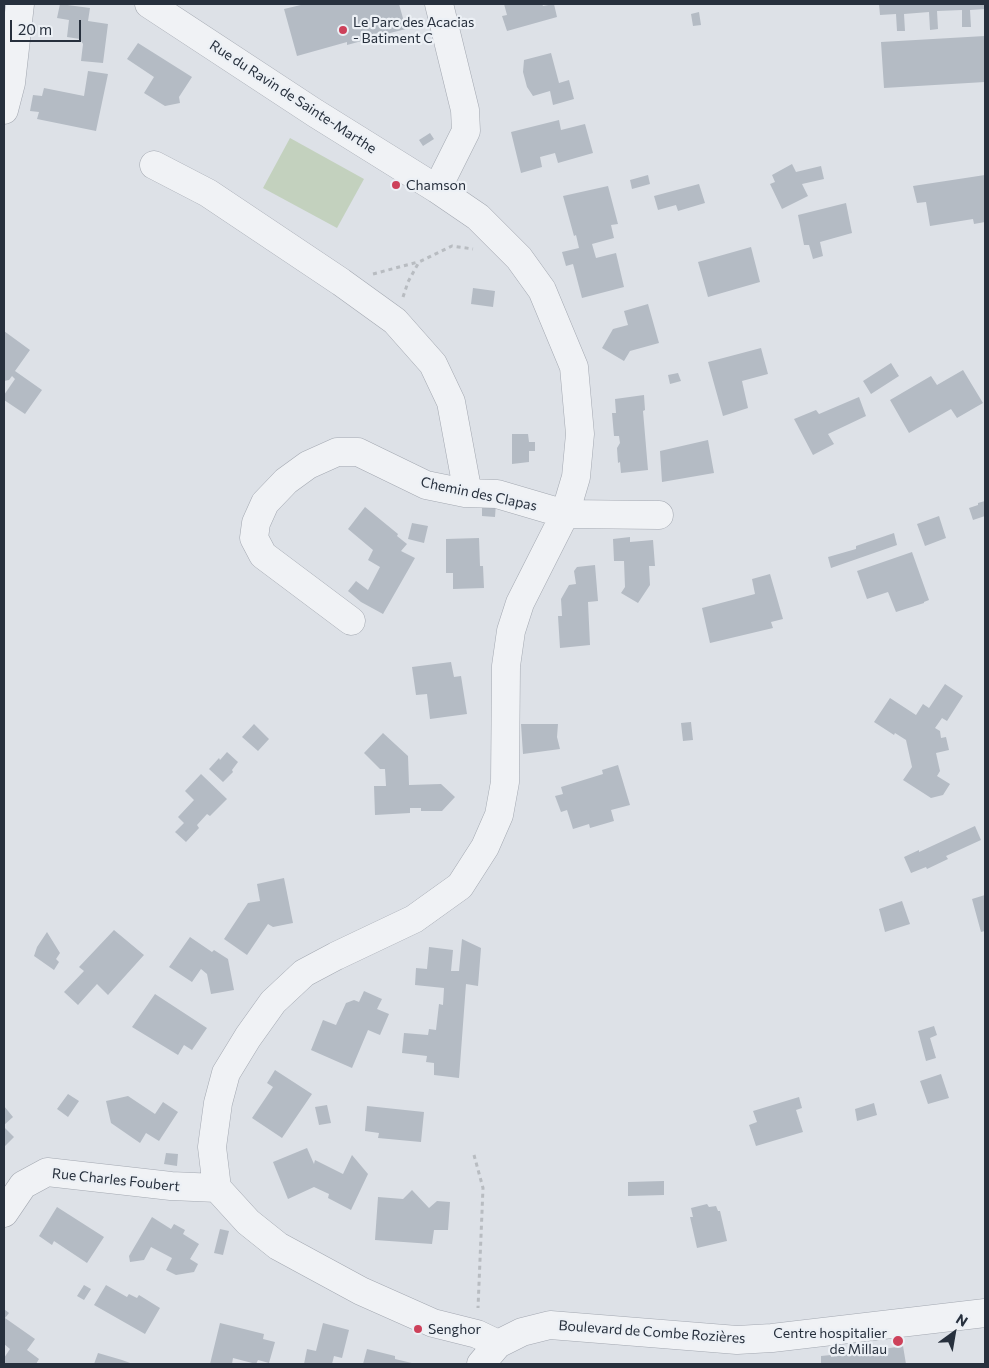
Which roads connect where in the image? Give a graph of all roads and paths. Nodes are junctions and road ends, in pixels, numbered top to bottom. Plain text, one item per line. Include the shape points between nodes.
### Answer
1 (20, 4) edge
2 (149, 4) edge
3 (439, 4) edge
4 (4, 110) edge
5 (154, 165) dead end
6 (437, 189) junction
7 (504, 243) junction
8 (419, 262) junction
9 (341, 282) junction
10 (395, 321) junction
11 (465, 493) junction
12 (565, 514) junction
13 (659, 515) dead end
14 (351, 621) dead end
15 (474, 1155) dead end
16 (217, 1188) junction
17 (4, 1213) edge
18 (985, 1313) edge
19 (488, 1339) junction
20 (481, 1364) edge

1 - 4 street via 11,83
2 - 6 street, Rue du Ravin de Sainte-Marthe
3 - 6 street via 465,110 466,131
5 - 9 street via 208,193
6 - 7 street, Rue du Ravin de Sainte-Marthe via 478,217
7 - 8 path via 482,250 452,246
7 - 12 street, Rue du Ravin de Sainte-Marthe via 542,290 574,367 580,434 576,477
8 - 9 path
8 - 10 path via 408,282
9 - 10 street
10 - 11 street via 432,364 451,402
11 - 12 street, Chemin des Clapas via 496,494
11 - 14 street, Chemin des Clapas via 426,485 358,452 337,452 308,465 286,481 265,503 256,523 254,538 263,555
12 - 13 street, Chemin des Clapas
12 - 16 street, Rue du Ravin de Sainte-Marthe via 520,602 511,632 506,666 505,782 499,815 485,847 460,886 414,919 304,973 273,1002 226,1073 212,1147
15 - 19 path via 484,1188
16 - 17 street, Rue Charles Foubert via 47,1172 23,1186
16 - 19 street via 248,1222 278,1246 361,1290 433,1322
18 - 19 street, Boulevard de Combe Rozières via 738,1340 550,1325
19 - 20 street, Boulevard de Combe Rozières

